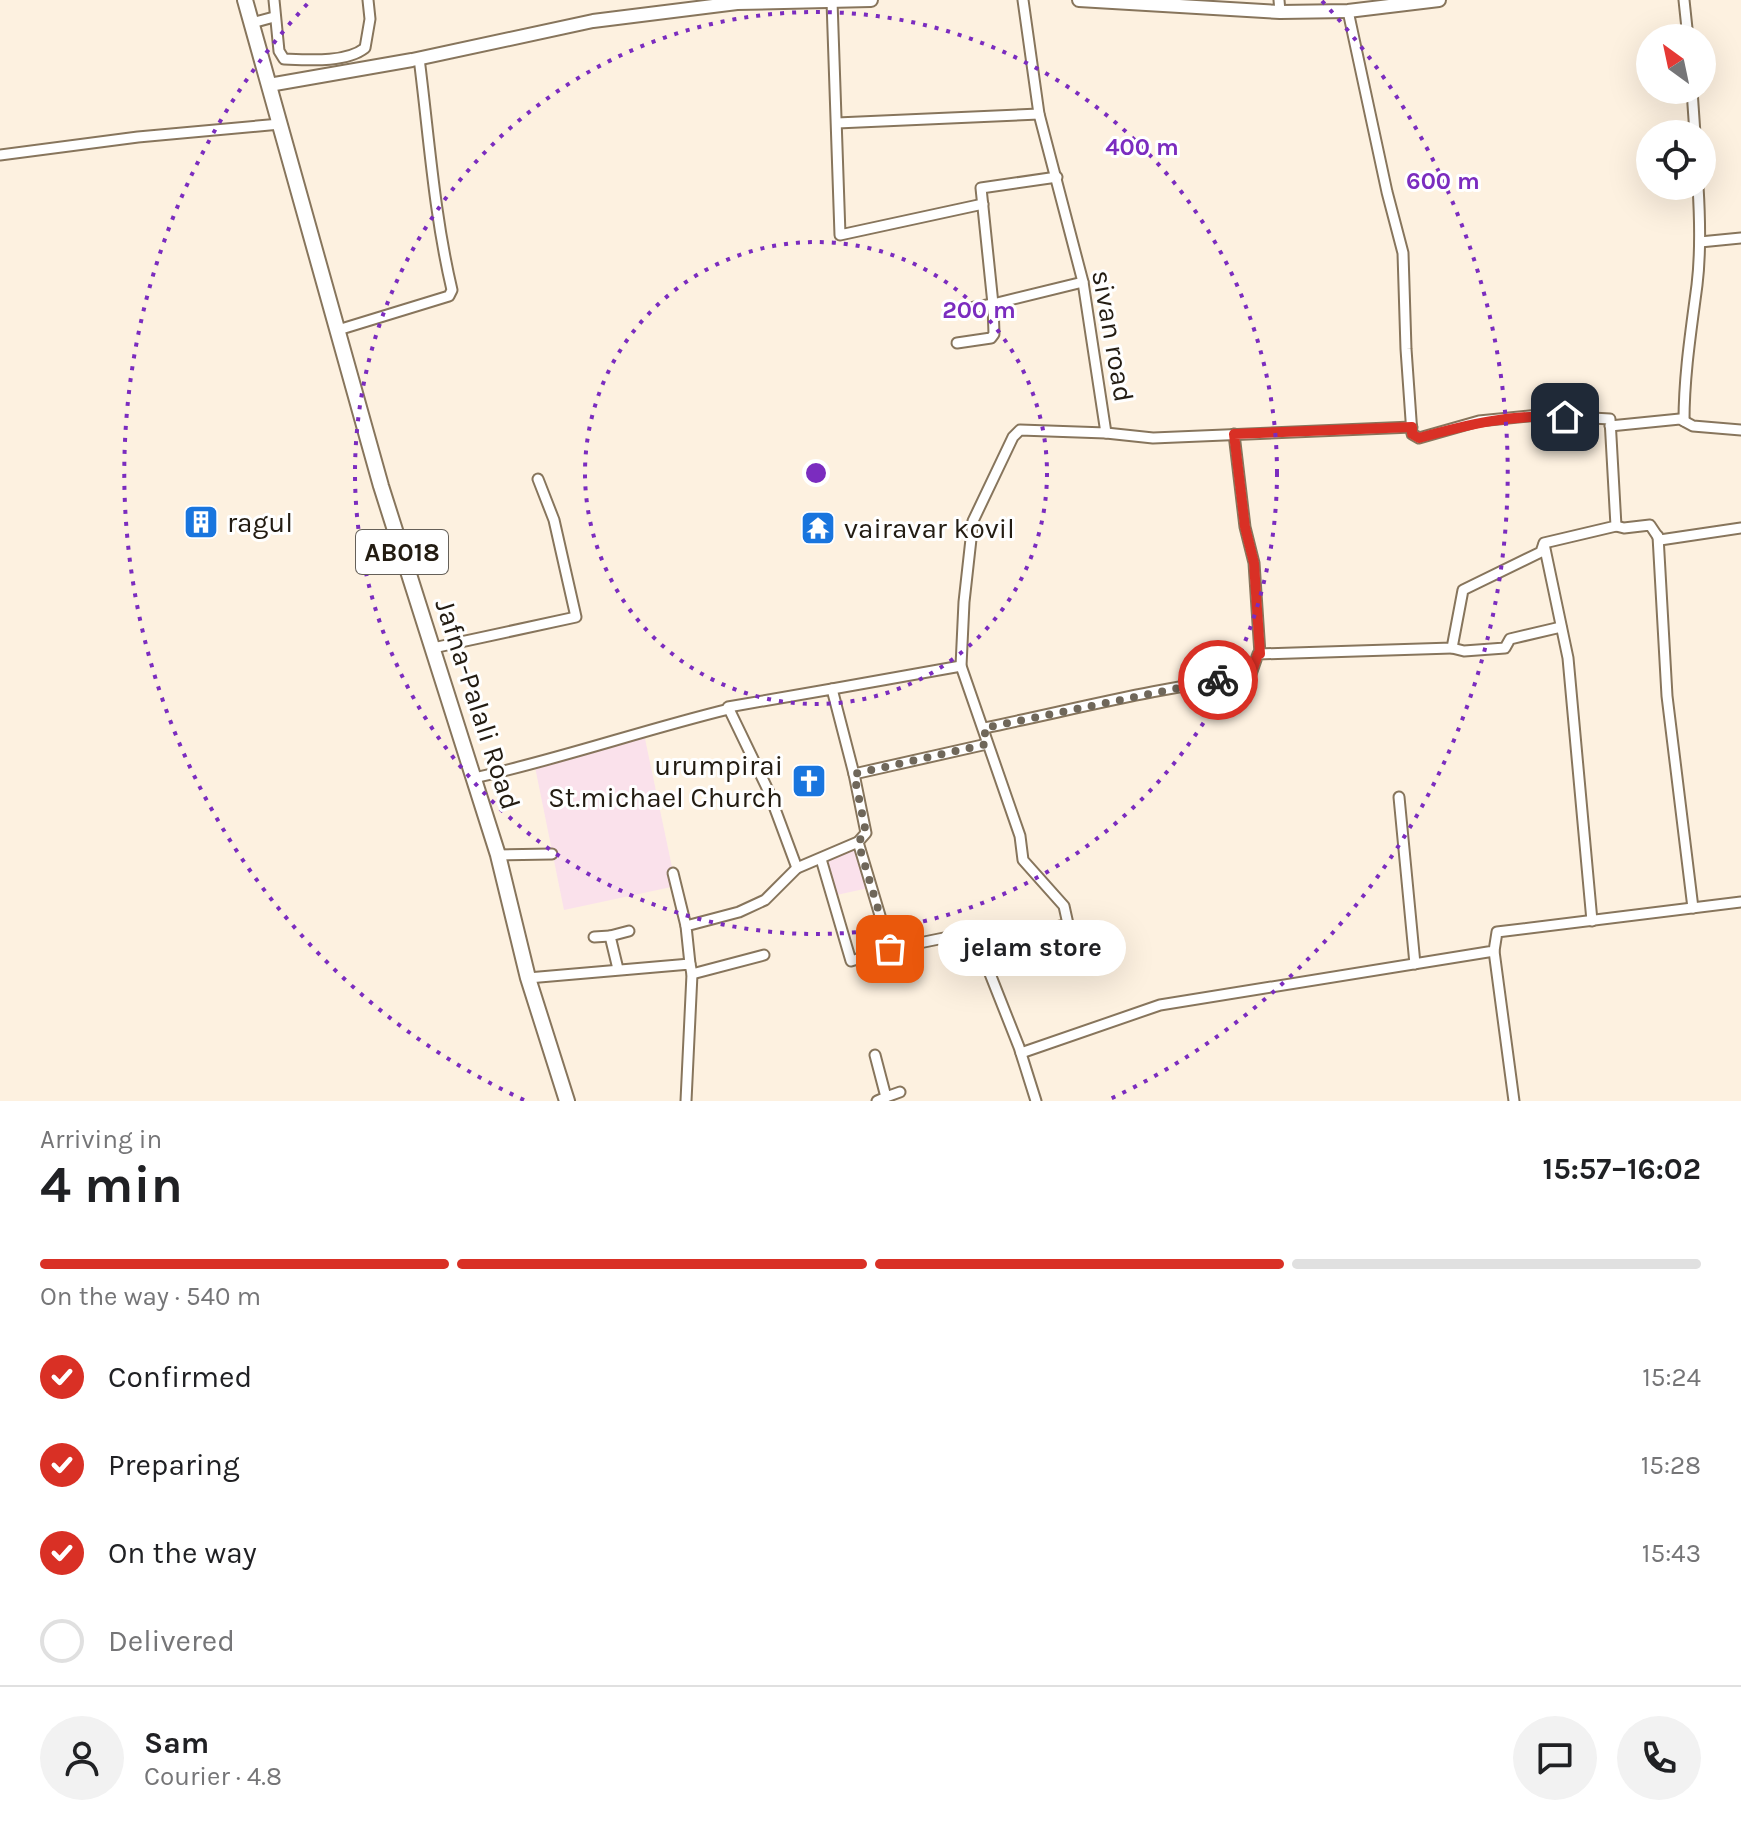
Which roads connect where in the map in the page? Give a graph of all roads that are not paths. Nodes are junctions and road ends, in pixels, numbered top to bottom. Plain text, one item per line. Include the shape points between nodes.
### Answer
1 (245, 0) edge
2 (274, 0) edge
3 (368, 0) edge
4 (871, 0) edge
5 (1023, 0) edge
6 (1079, 0) edge
7 (1439, 0) edge
8 (1684, 0) edge
9 (832, 1) edge
10 (1380, 4) edge
11 (1280, 6) edge
12 (1348, 11) junction
13 (274, 17) junction
14 (252, 23) junction
15 (1687, 24) edge
16 (419, 58) junction
17 (269, 85) junction
18 (1039, 114) junction
19 (837, 123) junction
20 (280, 124) junction
21 (0, 155) edge
22 (1057, 177) junction
23 (1698, 200) edge
24 (983, 204) junction
25 (1741, 238) edge
26 (1700, 242) junction
27 (1083, 282) junction
28 (993, 304) junction
29 (952, 311) dead end
30 (338, 330) junction
31 (957, 343) dead end
32 (1684, 421) junction
33 (1610, 426) junction
34 (1412, 427) junction
35 (1741, 430) edge
36 (1106, 433) junction
37 (1234, 434) junction
38 (538, 479) dead end
39 (1616, 526) junction
40 (1741, 528) edge
41 (1658, 536) junction
42 (1544, 543) junction
43 (1561, 627) junction
44 (433, 648) junction
45 (1452, 648) junction
46 (1260, 654) junction
47 (961, 666) junction
48 (832, 689) junction
49 (729, 709) junction
50 (984, 728) junction
51 (987, 744) junction
52 (854, 774) junction
53 (474, 778) junction
54 (1399, 797) dead end
55 (858, 842) junction
56 (552, 854) dead end
57 (498, 855) junction
58 (821, 859) junction
59 (797, 868) junction
60 (673, 873) dead end
61 (1741, 902) edge
62 (1693, 908) junction
63 (1592, 921) junction
64 (686, 926) junction
65 (629, 931) dead end
66 (610, 936) junction
67 (594, 937) dead end
68 (979, 946) junction
69 (890, 949) junction
70 (1494, 951) junction
71 (764, 955) dead end
72 (1415, 964) junction
73 (618, 969) junction
74 (691, 969) junction
75 (528, 978) junction
76 (1021, 1053) junction
77 (875, 1055) dead end
78 (900, 1092) dead end
79 (881, 1099) edge
80 (567, 1101) edge
81 (686, 1101) edge
82 (1036, 1101) edge
83 (1514, 1101) edge

1 - 14 main road, Jafna-Palali Road / AB018
2 - 13 street
3 - 13 street via 365,48 358,54 284,59
4 - 9 street
5 - 18 street, sivan road
6 - 11 street
7 - 10 street
8 - 15 street
9 - 16 street via 737,3 593,21
9 - 19 street
10 - 12 street
11 - 12 street
12 - 34 street via 1403,253
13 - 14 street
14 - 17 main road, Jafna-Palali Road / AB018
16 - 17 street
16 - 30 street via 435,200 452,290 449,296
17 - 20 main road, Jafna-Palali Road / AB018
18 - 19 street
18 - 22 street, sivan road
19 - 24 street via 840,235
20 - 21 street
20 - 30 main road, Jafna-Palali Road / AB018
22 - 24 street via 984,186
22 - 27 street, sivan road
23 - 26 street
24 - 28 street
25 - 26 street
26 - 32 street
27 - 28 street
27 - 36 street, sivan road
28 - 29 street
28 - 31 street via 991,338
30 - 44 main road, Jafna-Palali Road / AB018
32 - 33 street
32 - 35 street
33 - 34 street via 1610,419 1539,415 1479,421 1419,438
33 - 39 street
34 - 37 street
36 - 37 street via 1153,438
36 - 47 street, sivan road via 1020,430 1013,437 973,521
37 - 46 street via 1254,563
38 - 44 street via 554,520 576,617
39 - 41 street via 1650,525
39 - 42 street
40 - 41 street via 1660,540
41 - 62 street via 1667,696
42 - 43 street
42 - 45 street via 1541,552 1463,590
43 - 45 street via 1510,639 1505,648
43 - 63 street
44 - 53 main road, Jafna-Palali Road / AB018
45 - 46 street
46 - 50 street via 1250,677
47 - 48 street
47 - 50 street, sivan road
48 - 49 street
48 - 52 street
49 - 53 street
49 - 59 street via 768,790
50 - 51 street, sivan road
51 - 52 street
51 - 68 street, sivan road via 1016,822 1023,860 1064,906 1068,924
52 - 55 street via 866,833
53 - 57 main road, Jafna-Palali Road / AB018
54 - 72 street
55 - 58 street
55 - 69 street
56 - 57 street
57 - 75 main road, Jafna-Palali Road / AB018
58 - 59 street
58 - 69 street via 851,961
59 - 64 street via 765,900
60 - 64 street
61 - 62 street
62 - 63 street
63 - 70 street via 1497,932
64 - 74 street
65 - 66 street
66 - 67 street
66 - 73 street
68 - 69 street via 973,932
68 - 76 street
70 - 72 street
70 - 83 street
71 - 74 street
72 - 76 street via 1160,1005
73 - 74 street
73 - 75 street
74 - 81 street
75 - 80 main road, Jafna-Palali Road / AB018
76 - 82 street
77 - 79 street
78 - 79 street

